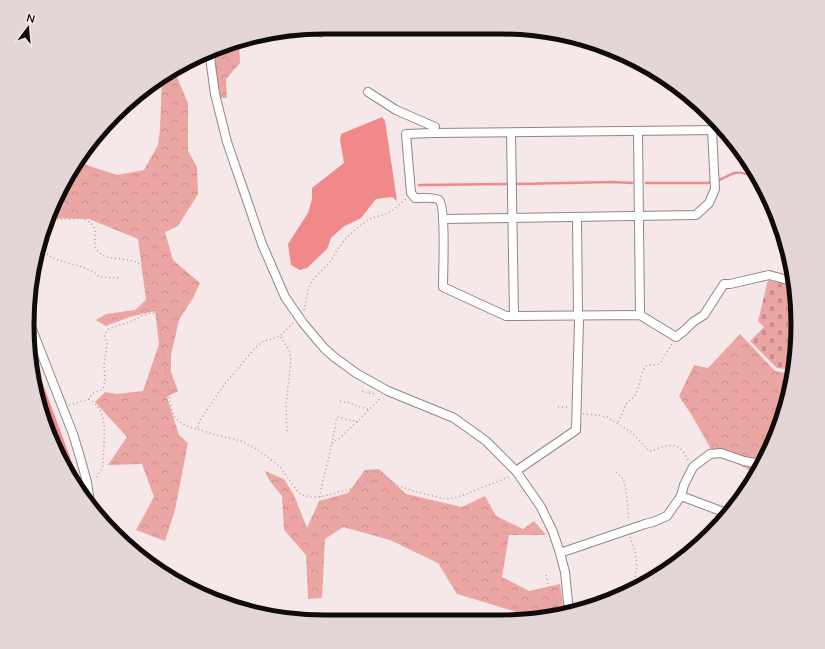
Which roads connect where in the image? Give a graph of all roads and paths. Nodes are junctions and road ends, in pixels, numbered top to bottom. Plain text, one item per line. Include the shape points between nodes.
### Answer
1 (210, 57) edge
2 (368, 92) dead end
3 (717, 130) edge
4 (638, 131) junction
5 (433, 133) junction
6 (511, 133) junction
7 (412, 195) junction
8 (640, 216) junction
9 (577, 217) junction
10 (513, 218) junction
11 (54, 219) edge
12 (443, 219) junction
13 (43, 252) edge
14 (121, 278) dead end
15 (788, 280) edge
16 (154, 312) junction
17 (640, 315) junction
18 (514, 316) junction
19 (578, 316) junction
20 (299, 318) junction
21 (280, 336) junction
22 (676, 337) junction
23 (35, 338) edge
24 (369, 393) dead end
25 (89, 399) junction
26 (340, 401) dead end
27 (61, 407) junction
28 (558, 407) dead end
29 (369, 410) junction
30 (577, 410) junction
31 (358, 422) junction
32 (617, 423) junction
33 (197, 429) junction
34 (287, 432) dead end
35 (332, 443) junction
36 (756, 463) edge
37 (693, 467) junction
38 (517, 472) junction
39 (616, 472) dead end
40 (88, 489) junction
41 (89, 494) edge
42 (682, 496) junction
43 (320, 497) junction
44 (723, 512) edge
45 (629, 529) junction
46 (560, 553) junction
47 (546, 575) dead end
48 (634, 583) edge
49 (568, 607) edge
50 (558, 609) edge

1 - 20 street via 215,94 227,142 262,244 285,297
2 - 5 street via 396,110 435,127
3 - 4 street
3 - 8 street via 715,189 709,203 696,215
4 - 6 street
4 - 8 street
5 - 6 street
5 - 7 street via 406,134
6 - 10 street
7 - 12 street via 415,198 439,200 442,204
7 - 20 path via 391,211 370,219 348,236 330,263 310,284 306,304
8 - 9 street
8 - 17 street
9 - 10 street
9 - 19 street
10 - 12 street
10 - 18 street
11 - 16 path via 78,218 88,221 95,230 98,251 104,256 130,260 143,268 149,280 148,287 154,302
12 - 18 street via 443,286 506,316
13 - 14 path via 56,260 84,267 99,277
15 - 22 street via 769,275 724,284 704,315
16 - 25 path via 107,330 104,385
16 - 33 path via 159,319 173,414 185,425
17 - 19 street
17 - 22 street
18 - 19 street
19 - 30 street
20 - 21 path
20 - 38 street via 324,348 356,373 388,391 454,418 486,441
21 - 33 path via 262,342 255,348 219,391
21 - 34 path via 289,350 291,359 286,405
22 - 32 path via 661,362 649,364 643,370 637,392 626,404
23 - 27 street
24 - 29 path via 380,395 382,398
25 - 27 path
25 - 40 path via 101,412 104,436 102,469
26 - 29 path
27 - 40 street via 73,434
28 - 30 path
29 - 31 path
30 - 32 path via 603,415
30 - 38 street via 576,430
31 - 35 path
31 - 35 path via 337,417
32 - 37 path via 649,451 667,446 677,447
33 - 43 path via 246,443 281,468 298,492
35 - 43 path
36 - 37 street via 721,453 710,454
37 - 42 street via 684,485
38 - 43 path via 461,496 446,499 399,486 376,471 372,472 368,482 359,487
38 - 46 street via 541,506
39 - 45 path via 622,477 626,492
40 - 41 street
42 - 44 street
42 - 45 street via 667,516
45 - 46 street
45 - 48 path via 637,566
46 - 49 street
47 - 50 path

